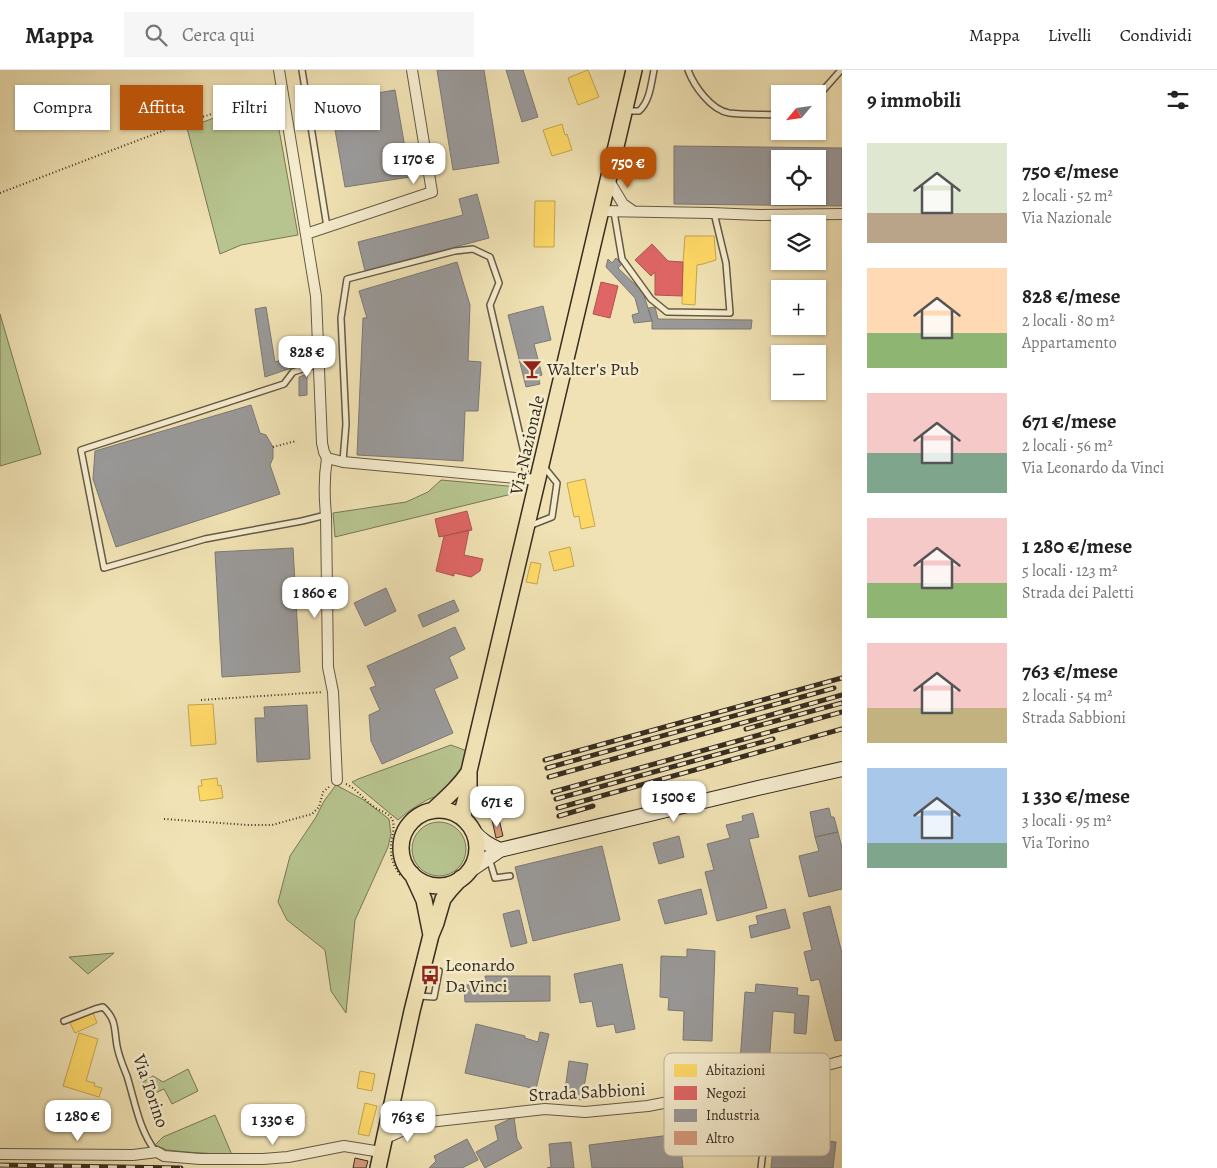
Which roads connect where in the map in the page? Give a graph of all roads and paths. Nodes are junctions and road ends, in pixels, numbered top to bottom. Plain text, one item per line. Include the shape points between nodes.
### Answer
1 (279, 70) edge
2 (302, 70) edge
3 (412, 70) edge
4 (634, 70) edge
5 (654, 70) edge
6 (688, 70) edge
7 (841, 70) edge
8 (281, 85) edge
9 (826, 87) edge
10 (285, 108) edge
11 (625, 111) junction
12 (213, 114) edge
13 (771, 115) edge
14 (608, 179) junction
15 (0, 193) edge
16 (608, 211) junction
17 (634, 212) junction
18 (714, 213) junction
19 (842, 214) edge
20 (327, 227) junction
21 (306, 234) junction
22 (319, 364) junction
23 (296, 441) dead end
24 (273, 447) dead end
25 (328, 458) junction
26 (343, 462) junction
27 (541, 464) junction
28 (531, 479) junction
29 (326, 514) junction
30 (527, 527) junction
31 (333, 692) junction
32 (201, 700) dead end
33 (842, 769) edge
34 (470, 771) junction
35 (337, 780) junction
36 (432, 810) junction
37 (164, 819) dead end
38 (464, 819) junction
39 (474, 832) junction
40 (500, 850) junction
41 (488, 858) junction
42 (406, 875) junction
43 (465, 875) junction
44 (510, 876) dead end
45 (431, 935) junction
46 (438, 971) dead end
47 (416, 996) junction
48 (64, 1021) dead end
49 (664, 1103) edge
50 (391, 1108) junction
51 (420, 1123) junction
52 (383, 1146) junction
53 (156, 1152) junction
54 (0, 1154) edge
55 (378, 1168) edge

1 - 8 street
2 - 20 lane
3 - 20 street via 432,192
4 - 11 main road, Via Nazionale
5 - 11 lane via 642,108
6 - 13 lane via 698,89 716,108 728,113
7 - 9 lane
10 - 21 street
11 - 14 main road, Via Nazionale
12 - 15 path
14 - 16 main road, Via Nazionale
14 - 17 street via 623,204
16 - 17 street
16 - 18 lane via 622,258 652,299 666,312 730,313 726,263
16 - 27 main road, Via Nazionale
17 - 18 street
18 - 19 street
20 - 21 street
21 - 22 street via 316,296
22 - 25 street via 322,443
22 - 29 lane via 292,372 284,384 81,450 104,568 205,539
23 - 24 path
25 - 26 street
25 - 29 street
26 - 28 street
26 - 28 lane via 346,424 341,318 347,279 473,249 490,257 499,283 490,305
27 - 28 main road, Via Nazionale
27 - 30 lane via 557,483 552,517
28 - 30 main road, Via Nazionale
29 - 31 street via 328,667
30 - 34 main road, Via Nazionale
31 - 32 path
31 - 35 street
33 - 40 street
34 - 36 main road, Via Nazionale via 450,796
34 - 38 main road, Via Nazionale
35 - 37 path via 323,792 319,807 312,814 272,824 247,826
35 - 42 path via 349,785 392,819 392,860
36 - 38 main road via 452,812
36 - 42 main road via 415,818 402,839
38 - 39 main road
39 - 40 street via 486,844
39 - 43 main road via 477,853
40 - 41 street
41 - 43 street
41 - 44 lane via 495,878
42 - 43 main road via 435,885 448,885
42 - 45 main road via 424,900
43 - 45 main road via 443,899
45 - 47 main road
46 - 47 lane via 434,997
47 - 50 main road
48 - 53 lane, Via Torino via 103,1007 110,1014 135,1108
49 - 51 street, Strada Sabbioni via 585,1112 545,1109
50 - 51 street
50 - 52 main road
51 - 52 street, Strada Sabbioni
52 - 53 street, Via Torino via 344,1146 263,1159 200,1159 164,1156
52 - 55 main road
53 - 54 street via 133,1155

